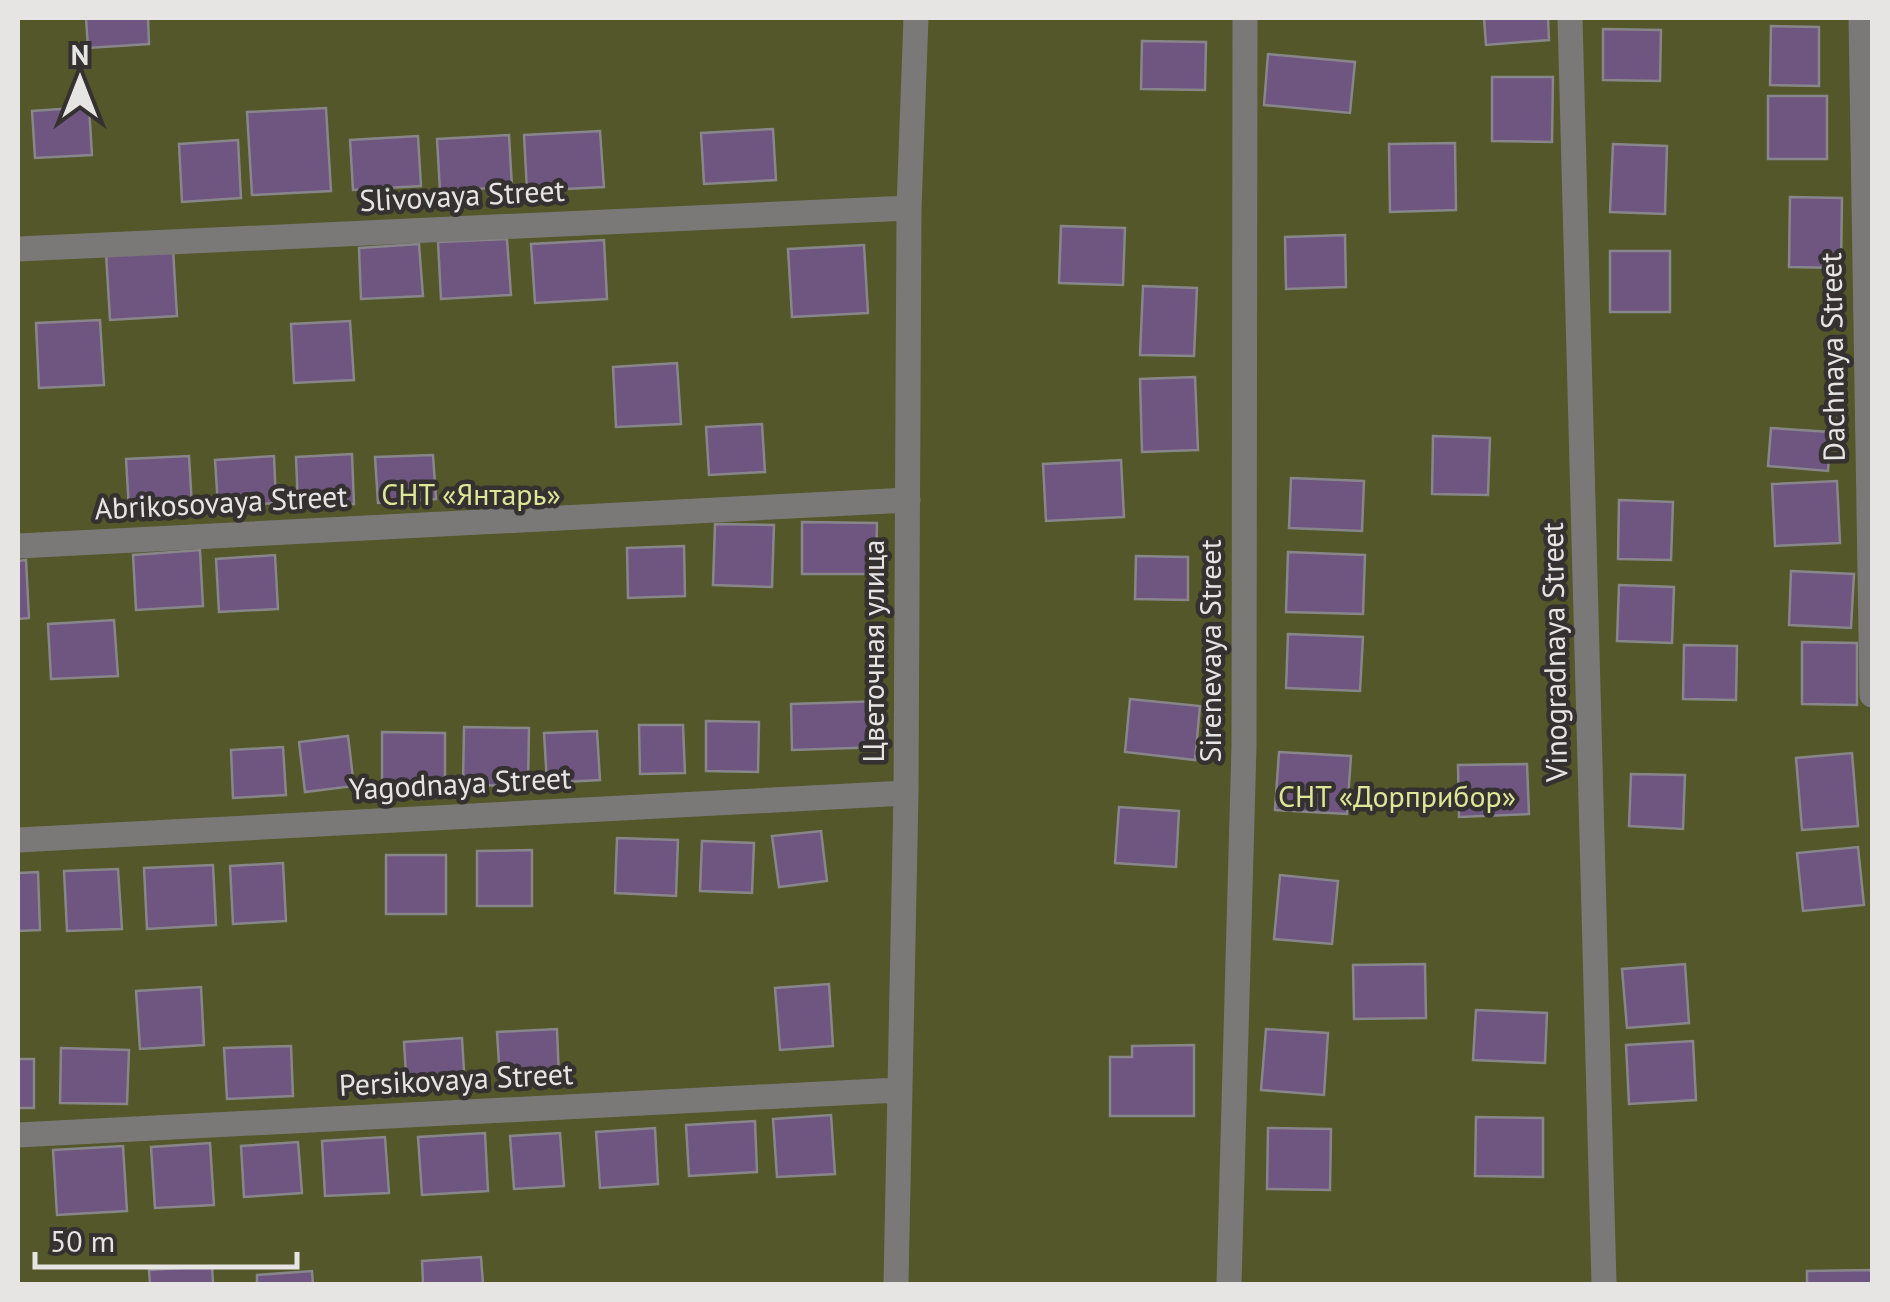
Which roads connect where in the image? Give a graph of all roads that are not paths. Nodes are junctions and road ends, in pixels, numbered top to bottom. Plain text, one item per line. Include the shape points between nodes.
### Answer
1 (916, 18) edge
2 (1246, 18) edge
3 (1570, 18) edge
4 (1861, 18) edge
5 (909, 208) junction
6 (18, 248) edge
7 (908, 500) junction
8 (18, 546) edge
9 (1872, 695) edge
10 (906, 793) junction
11 (18, 840) edge
12 (898, 1090) junction
13 (18, 1135) edge
14 (896, 1284) edge
15 (1229, 1284) edge
16 (1604, 1284) edge

1 - 5 street, Цветочная улица
2 - 15 street, Sirenevaya Street via 1244,746
3 - 16 street, Vinogradnaya Street
4 - 9 street, Dachnaya Street
5 - 6 street, Slivovaya Street
5 - 7 street, Цветочная улица
7 - 8 street, Abrikosovaya Street
7 - 10 street, Цветочная улица
10 - 11 street, Yagodnaya Street
10 - 12 street, Цветочная улица
12 - 13 street, Persikovaya Street
12 - 14 street, Цветочная улица

